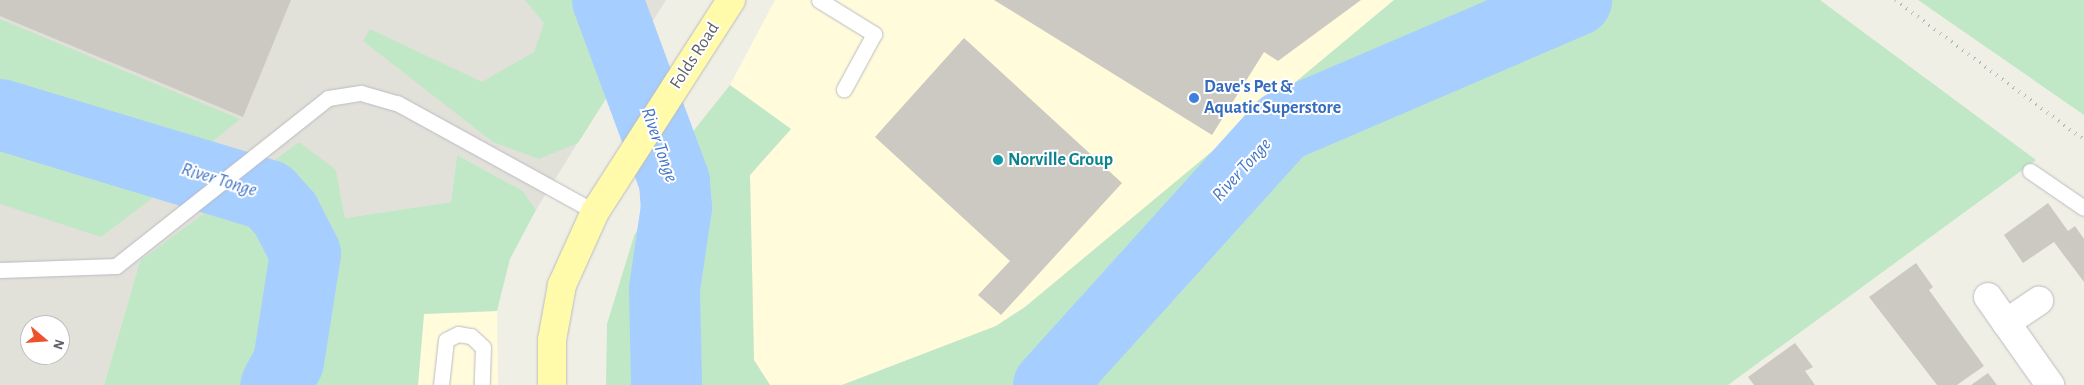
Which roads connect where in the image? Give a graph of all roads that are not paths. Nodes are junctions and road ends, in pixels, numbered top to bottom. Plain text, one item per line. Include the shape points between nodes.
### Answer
1 (731, 0) edge
2 (819, 0) edge
3 (844, 89) dead end
4 (2030, 171) dead end
5 (2084, 208) edge
6 (595, 212) junction
7 (0, 270) edge
8 (1988, 298) dead end
9 (2039, 301) dead end
10 (2006, 323) junction
11 (441, 385) edge
12 (482, 385) edge
13 (552, 385) edge
14 (2050, 385) edge

1 - 6 main road, Folds Road
2 - 3 lane via 874,34
4 - 5 lane
6 - 7 lane via 397,103 361,93 328,98 116,266
6 - 13 main road, Folds Road via 562,285 552,340
8 - 10 street
9 - 10 street
10 - 14 street
11 - 12 lane via 446,340 458,334 472,336 482,347

